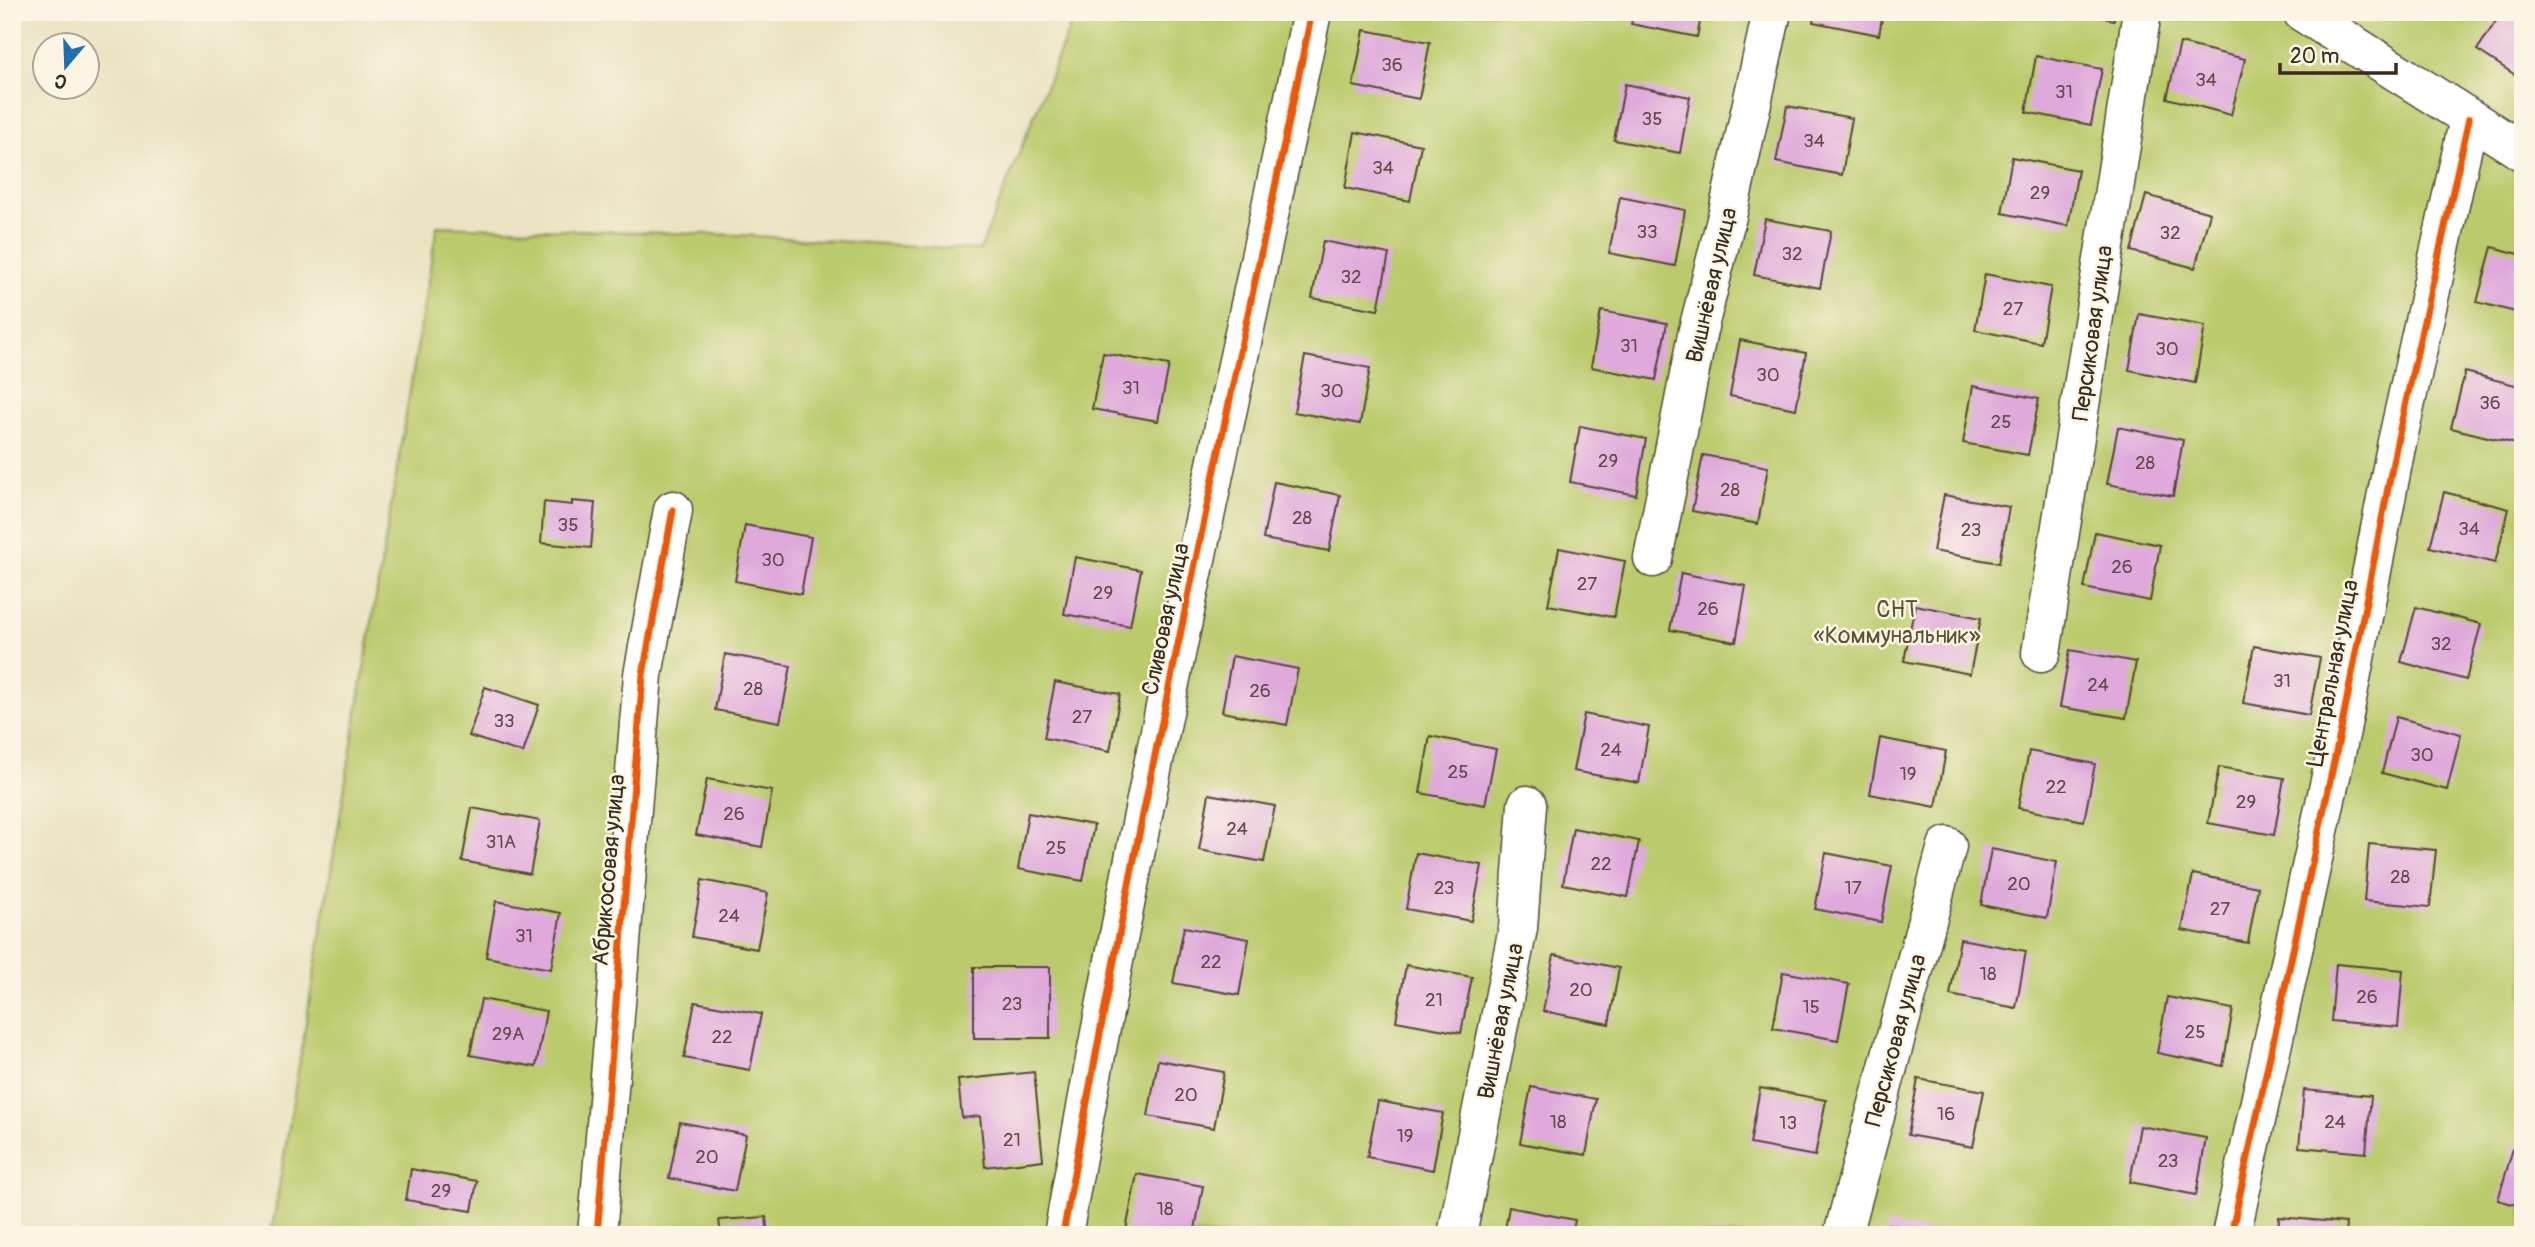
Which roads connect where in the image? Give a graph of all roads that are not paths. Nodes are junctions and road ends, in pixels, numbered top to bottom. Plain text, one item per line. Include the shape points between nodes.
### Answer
1 (1312, 12) edge
2 (1772, 12) edge
3 (2142, 12) edge
4 (2302, 12) edge
5 (2469, 119) junction
6 (2523, 152) edge
7 (673, 510) dead end
8 (1653, 558) dead end
9 (2041, 653) dead end
10 (1527, 805) dead end
11 (1947, 846) dead end
12 (597, 1235) edge
13 (1063, 1235) edge
14 (1457, 1235) edge
15 (1843, 1235) edge
16 (2231, 1235) edge

1 - 13 street, Сливовая улица via 1153,768
2 - 8 street, Вишнёвая улица via 1698,330
3 - 9 street, Персиковая улица
4 - 5 street
5 - 6 street
5 - 16 street, Центральная улица
7 - 12 street, Абрикосовая улица via 643,675
10 - 14 street, Вишнёвая улица via 1518,928
11 - 15 street, Персиковая улица

